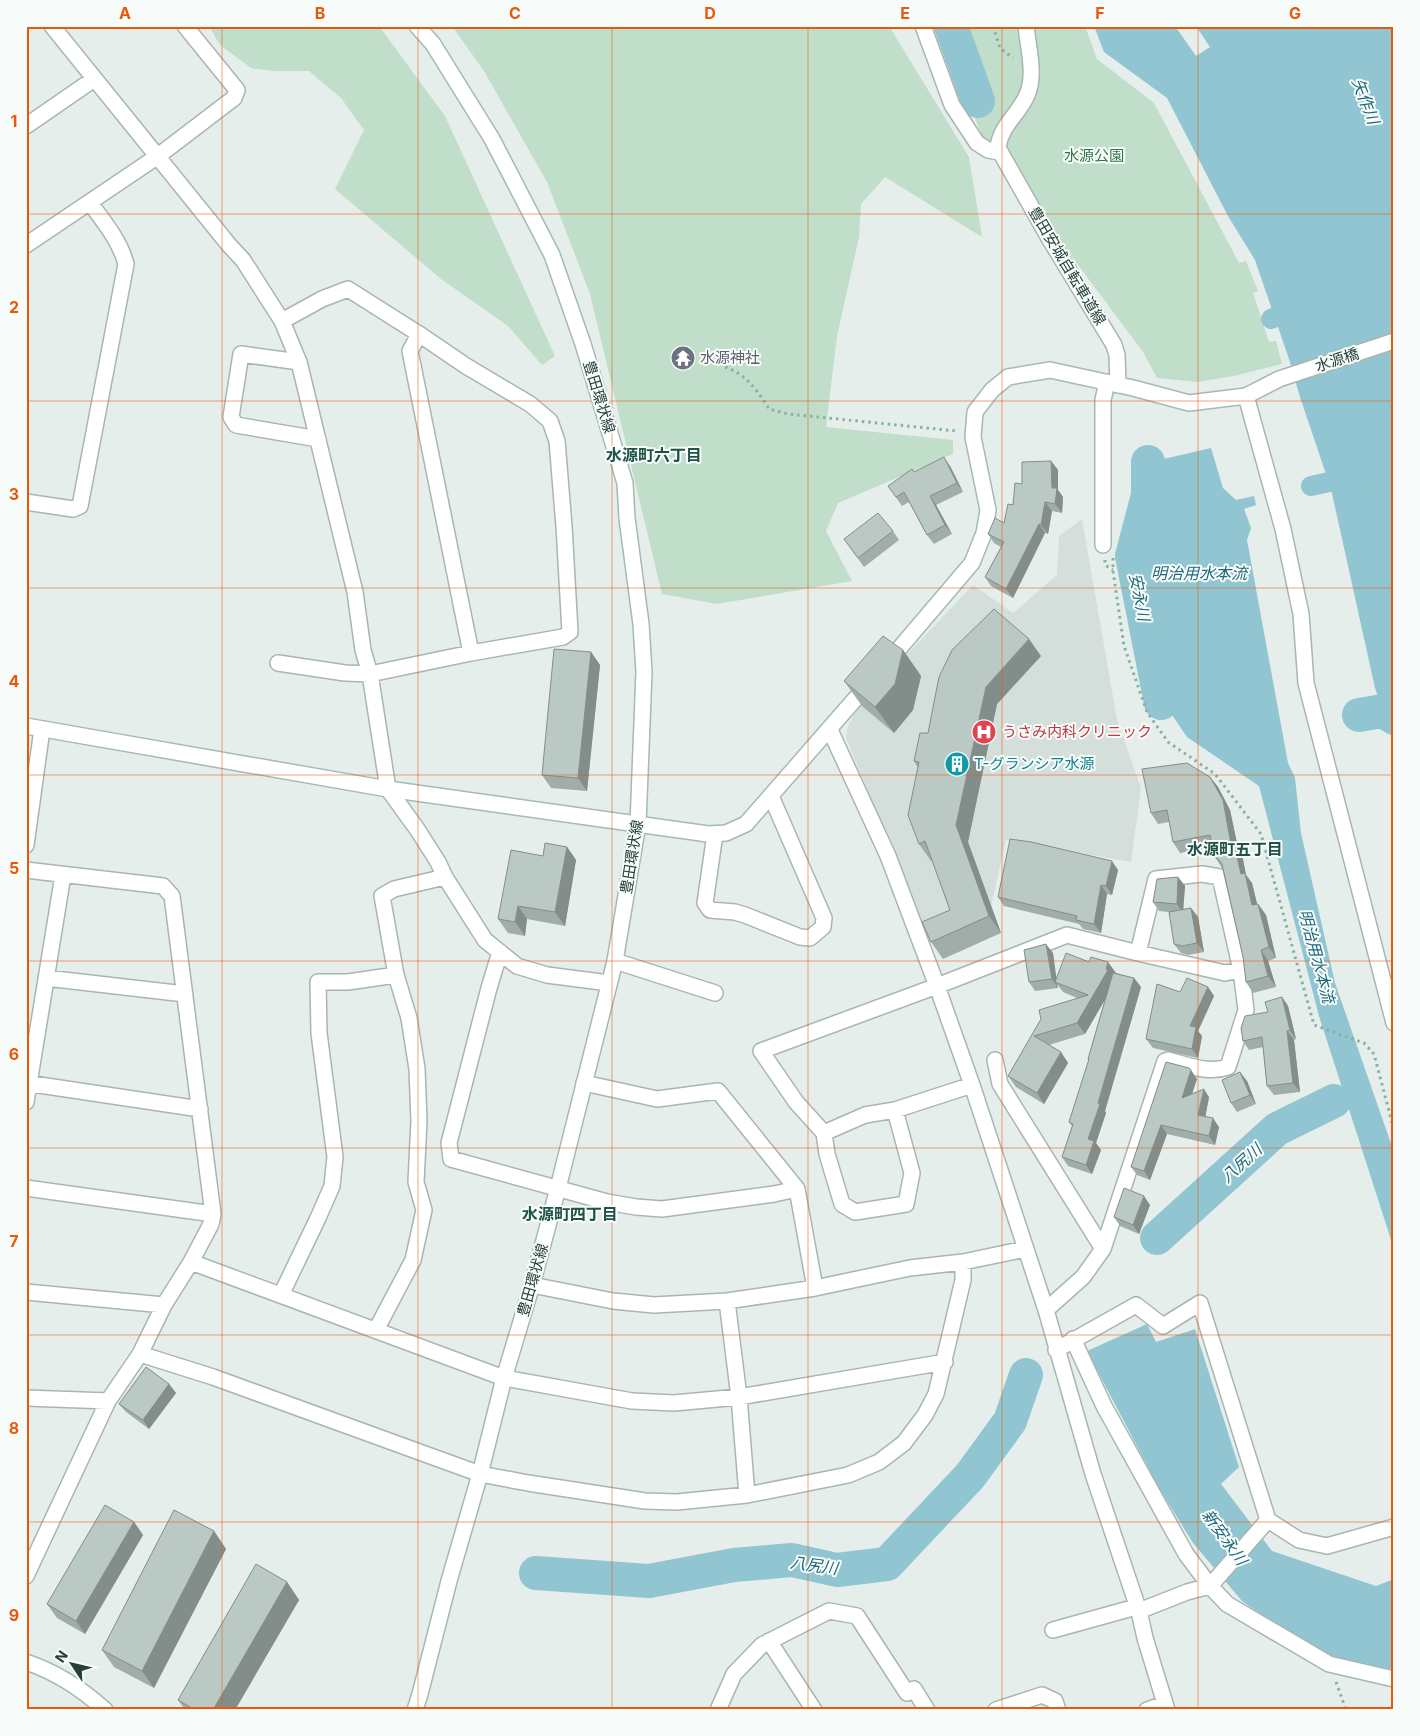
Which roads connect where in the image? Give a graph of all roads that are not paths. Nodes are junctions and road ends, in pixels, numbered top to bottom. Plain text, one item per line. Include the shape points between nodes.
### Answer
1 (52, 26) edge
2 (185, 26) edge
3 (417, 26) edge
4 (923, 26) edge
5 (1026, 26) edge
6 (94, 79) junction
7 (26, 126) edge
8 (999, 152) junction
9 (158, 156) junction
10 (90, 203) junction
11 (26, 245) edge
12 (282, 321) junction
13 (419, 334) junction
14 (1394, 341) edge
15 (300, 362) junction
16 (1112, 384) junction
17 (1246, 396) junction
18 (318, 438) junction
19 (26, 502) edge
20 (1108, 548) road end
21 (471, 653) junction
22 (278, 663) dead end
23 (370, 674) junction
24 (26, 726) edge
25 (42, 729) junction
26 (830, 730) junction
27 (388, 788) junction
28 (771, 796) junction
29 (638, 824) junction
30 (715, 834) junction
31 (26, 845) edge
32 (26, 870) edge
33 (63, 875) junction
34 (445, 877) junction
35 (500, 952) junction
36 (1138, 953) junction
37 (615, 961) junction
38 (1242, 970) junction
39 (396, 975) junction
40 (46, 978) junction
41 (609, 983) junction
42 (937, 986) junction
43 (715, 993) dead end
44 (185, 994) junction
45 (1394, 1023) edge
46 (995, 1060) dead end
47 (27, 1083) edge
48 (584, 1083) junction
49 (972, 1085) junction
50 (26, 1102) edge
51 (200, 1109) junction
52 (895, 1110) junction
53 (824, 1133) junction
54 (26, 1188) edge
55 (558, 1188) junction
56 (797, 1189) junction
57 (213, 1214) junction
58 (1025, 1249) junction
59 (1103, 1249) junction
60 (191, 1262) junction
61 (963, 1262) junction
62 (532, 1285) junction
63 (815, 1288) junction
64 (26, 1292) edge
65 (281, 1295) junction
66 (727, 1301) junction
67 (164, 1305) junction
68 (1046, 1310) junction
69 (376, 1330) junction
70 (1072, 1339) junction
71 (1056, 1350) junction
72 (140, 1354) junction
73 (944, 1362) junction
74 (504, 1378) junction
75 (739, 1397) junction
76 (26, 1398) edge
77 (108, 1401) junction
78 (480, 1474) junction
79 (747, 1495) junction
80 (1268, 1520) junction
81 (1394, 1527) edge
82 (26, 1576) edge
83 (1210, 1586) junction
84 (1138, 1609) junction
85 (1053, 1630) dead end
86 (769, 1641) junction
87 (26, 1662) edge
88 (1394, 1679) edge
89 (1166, 1707) edge
90 (105, 1710) edge
91 (415, 1710) edge
92 (718, 1710) edge
93 (814, 1710) edge
94 (927, 1710) edge
95 (996, 1710) edge
96 (1058, 1710) edge
97 (1147, 1710) edge

1 - 6 street
2 - 9 street via 237,90 234,98
3 - 29 street, 豊田環状線 via 442,58 492,139 552,255 625,482 644,672
4 - 8 street via 952,105 977,143
5 - 8 street via 1031,78 1028,94 1000,137
6 - 7 street
6 - 9 street
8 - 16 street, 豊田安城自転車道線 via 1114,345 1117,355
9 - 10 street
9 - 12 street via 243,260
10 - 11 street
10 - 19 street via 123,252 126,264 80,506 74,509
12 - 13 street via 348,289
12 - 15 street
13 - 21 street via 410,351
13 - 21 street via 530,404 550,421 557,441 570,632 563,638
14 - 17 street, 水源橋 via 1279,379
15 - 18 street
15 - 18 street via 242,354 231,418 236,425
16 - 17 street via 1189,403
16 - 20 street, 豊田安城自転車道線 via 1103,400
16 - 26 street via 1050,370 1008,377 992,390 975,412 972,437 988,510 984,533 972,563
17 - 45 street via 1283,529 1301,614 1306,683
18 - 23 street via 355,592 363,650
21 - 23 street
22 - 23 street
23 - 27 street
24 - 25 street
25 - 27 street
25 - 31 street
26 - 28 street
26 - 42 street via 888,856
27 - 29 street
27 - 34 street
28 - 30 street via 746,824
28 - 30 street via 824,918 823,927 810,938 735,912 710,910 705,903
29 - 30 street
29 - 37 street, 豊田環状線
32 - 33 street
33 - 40 street
33 - 44 street via 163,886 172,896
34 - 35 street via 485,940
34 - 39 street via 394,889 382,896
35 - 41 street via 517,966 548,975
35 - 55 street via 448,1143 451,1159
36 - 38 street via 1225,973
36 - 38 street via 1156,879 1202,874 1220,877
36 - 42 street via 1067,935
37 - 41 street, 豊田環状線
37 - 43 street
38 - 59 street via 1246,1010 1228,1067 1218,1071 1165,1061
39 - 65 street via 348,982 318,982 319,1033 335,1157 332,1186
39 - 69 street via 409,1018 417,1069 416,1182 424,1210 413,1260
40 - 44 street
40 - 47 street
41 - 48 street, 豊田環状線
42 - 49 street
42 - 53 street via 761,1051 796,1102
44 - 51 street
46 - 59 street via 1000,1084
47 - 50 street
47 - 51 street
48 - 55 street, 豊田環状線
48 - 56 street via 658,1099 718,1091
49 - 52 street
49 - 58 street
51 - 57 street
52 - 53 street via 865,1115
52 - 53 street via 912,1173 906,1204 854,1212 842,1204
54 - 57 street
55 - 56 street via 607,1202 662,1209
55 - 62 street, 豊田環状線
56 - 63 street
57 - 60 street
58 - 61 street
58 - 68 street
59 - 68 street via 1083,1277
60 - 65 street
60 - 67 street
61 - 63 street via 910,1268
61 - 73 street via 963,1280
62 - 66 street via 613,1301 654,1305
62 - 74 street, 豊田環状線
63 - 66 street
64 - 67 street
65 - 69 street
66 - 75 street
67 - 72 street
68 - 71 street
69 - 74 street
70 - 71 street
70 - 80 street via 1136,1305 1163,1326 1200,1303
70 - 83 street via 1104,1406 1158,1504 1186,1554
71 - 84 street
72 - 77 street
72 - 78 street
73 - 75 street
73 - 79 street via 936,1394 926,1415 904,1443 879,1462 848,1475
74 - 75 street via 632,1401 674,1403
74 - 78 street, 豊田環状線
75 - 79 street
76 - 77 street
77 - 82 street
78 - 79 street via 645,1501 677,1502
78 - 91 street, 豊田環状線
80 - 81 street via 1299,1540 1327,1546
80 - 83 street
83 - 84 street
83 - 88 street via 1227,1604 1329,1664
84 - 85 street
84 - 89 street
86 - 92 street via 734,1674
86 - 93 street
86 - 94 street via 829,1611 856,1616 907,1693 914,1689
87 - 90 street via 46,1669 88,1694
89 - 97 street
95 - 96 street via 1042,1695 1055,1701

